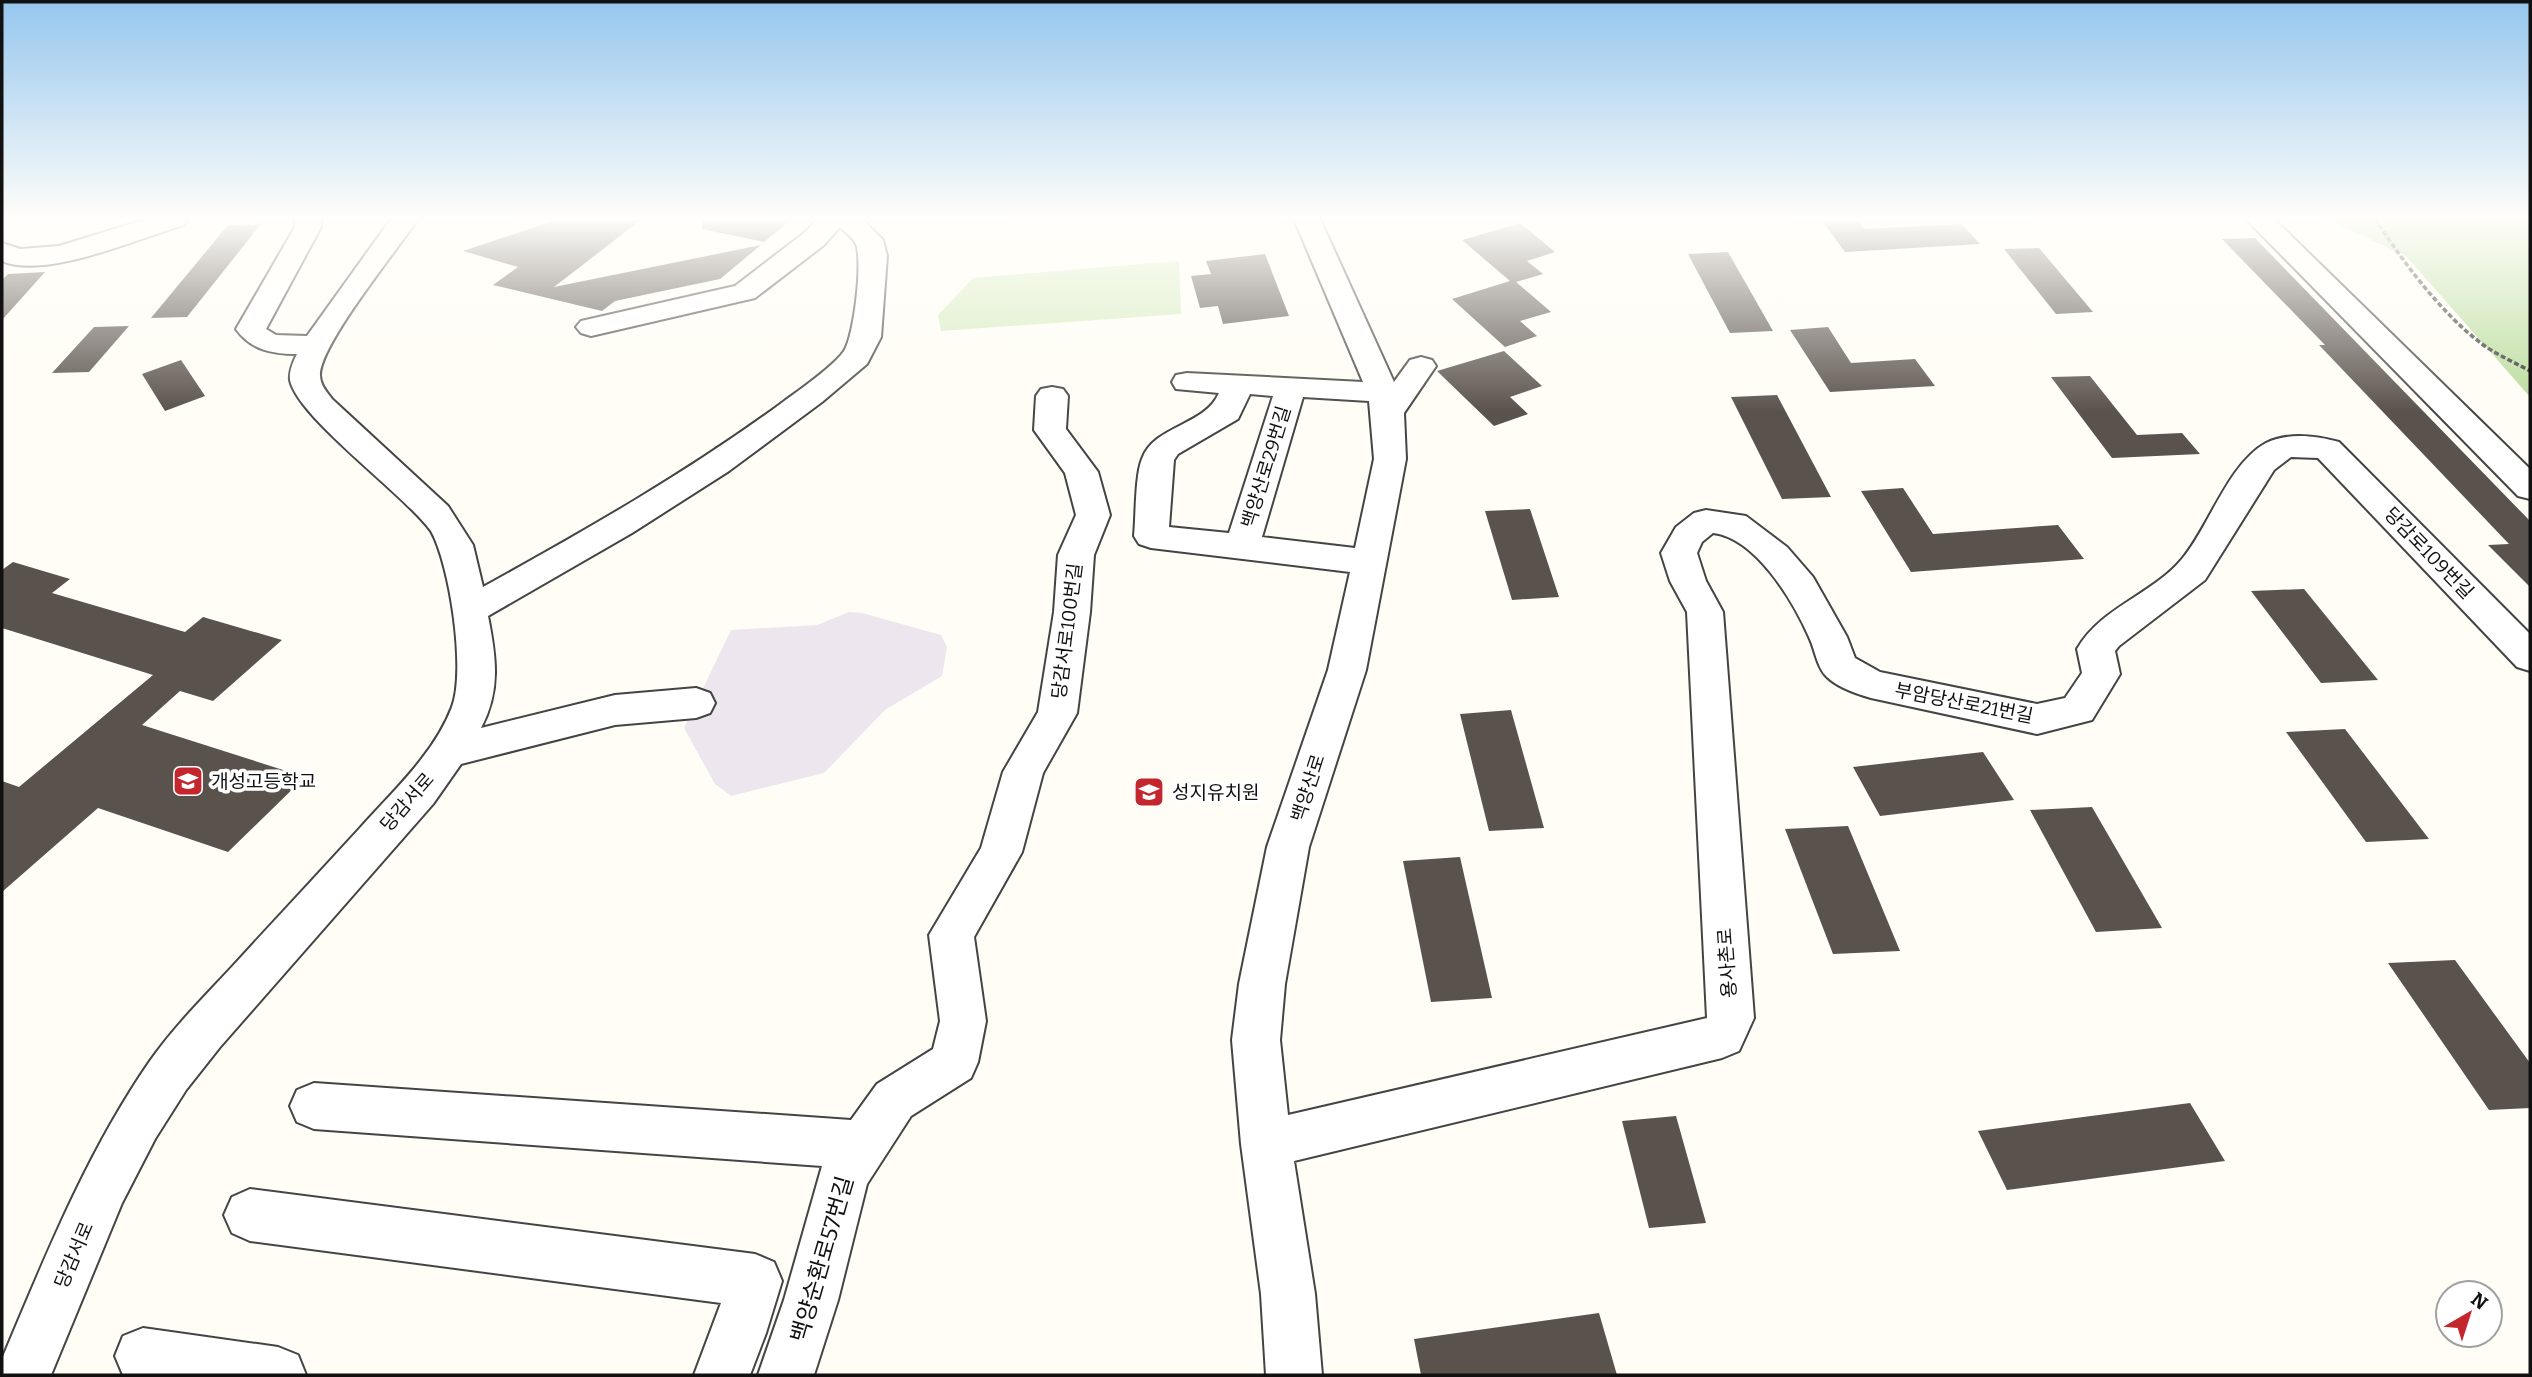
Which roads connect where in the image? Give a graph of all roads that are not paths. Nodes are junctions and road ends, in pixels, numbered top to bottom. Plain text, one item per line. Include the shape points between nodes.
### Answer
1 (277, 283) edge
2 (360, 283) edge
3 (756, 283) edge
4 (871, 283) edge
5 (1335, 283) edge
6 (2324, 283) edge
7 (591, 327) dead end
8 (316, 345) junction
9 (1421, 366) dead end
10 (1187, 382) dead end
11 (1238, 385) junction
12 (1291, 387) junction
13 (1052, 396) dead end
14 (1386, 403) junction
15 (2328, 449) joint
16 (2530, 488) edge
17 (1706, 522) joint
18 (1242, 547) junction
19 (1370, 562) junction
20 (469, 611) junction
21 (2530, 657) edge
22 (696, 704) dead end
23 (447, 752) junction
24 (954, 1062) joint
25 (314, 1106) dead end
26 (1266, 1144) junction
27 (863, 1145) junction
28 (250, 1215) dead end
29 (143, 1356) dead end
30 (23, 1375) edge
31 (278, 1375) edge
32 (722, 1375) edge
33 (786, 1375) edge
34 (1294, 1375) edge

1 - 8 street via 251,329 254,335 270,343
2 - 8 street, 당감서로
3 - 7 street via 745,292
4 - 20 street via 866,337 856,358 738,452 628,523
5 - 14 street, 백양산로
6 - 16 street
8 - 20 street, 당감서로 via 305,373 308,388 321,406 450,530 460,554
9 - 14 street
10 - 11 street
11 - 12 street, 백양산로29번길
11 - 18 street, 백양산로29번길 via 1227,412 1167,447 1158,459 1151,536
12 - 14 street, 백양산로29번길
12 - 18 street, 백양산로29번길
13 - 24 street, 당감서로100번길 via 1051,429 1081,472 1093,515 1076,555 1057,713 1023,772 1001,852 951,935 962,1021
14 - 19 street, 백양산로 via 1390,459
15 - 17 street, 부암당산로21번길 via 2276,451 2189,574 2104,638 2096,649 2101,674 2078,710 2037,719 1871,684 1840,667 1800,586 1775,555 1734,524
15 - 21 street, 당감로109번길
17 - 26 street, 용사촌로 via 1688,535 1679,553 1705,612 1731,1017 1722,1036
18 - 19 street, 백양산로29번길
19 - 26 street, 백양산로 via 1347,670 1288,847 1275,904 1256,1040
20 - 23 street, 당감서로 via 478,675 462,726
22 - 23 street via 615,710
23 - 30 street, 당감서로 via 418,792 169,1074 103,1186
24 - 27 street, 백양순환로57번길 via 894,1100
25 - 27 street
26 - 34 street, 백양산로 via 1288,1294
27 - 33 street, 백양순환로57번길 via 844,1174
28 - 32 street via 755,1281
29 - 31 street

